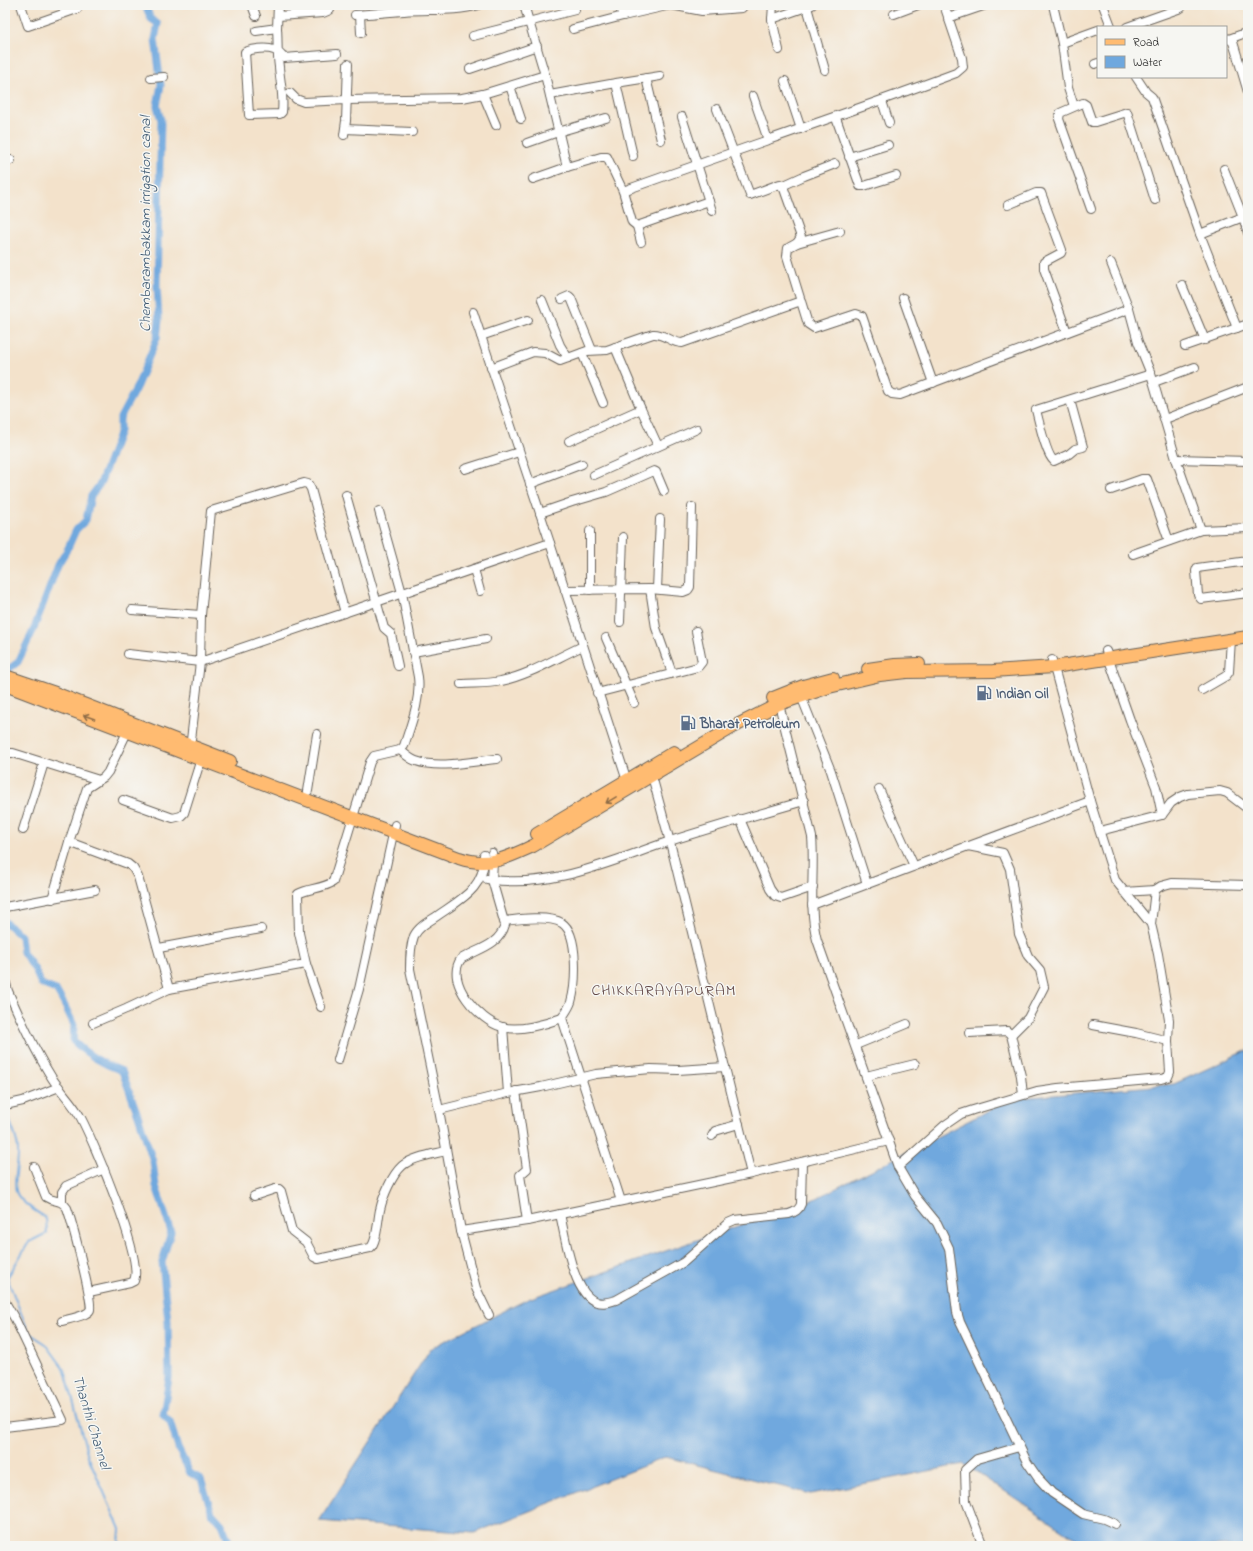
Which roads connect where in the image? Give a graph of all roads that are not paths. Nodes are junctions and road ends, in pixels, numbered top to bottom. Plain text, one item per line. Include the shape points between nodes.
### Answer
1 (21, 5) edge
2 (252, 5) edge
3 (278, 5) edge
4 (331, 5) edge
5 (479, 5) edge
6 (524, 5) edge
7 (619, 5) edge
8 (744, 5) edge
9 (773, 5) edge
10 (918, 5) edge
11 (944, 5) edge
12 (986, 5) edge
13 (1053, 5) edge
14 (1103, 5) edge
15 (810, 6) edge
16 (690, 7) edge
17 (402, 8) edge
18 (715, 8) edge
19 (1181, 8) dead end
20 (77, 9) dead end
21 (575, 10) dead end
22 (894, 14) dead end
23 (256, 16) dead end
24 (278, 16) junction
25 (623, 16) junction
26 (948, 18) junction
27 (772, 19) junction
28 (529, 22) junction
29 (1110, 26) edge
30 (1130, 26) edge
31 (277, 28) junction
32 (572, 29) dead end
33 (1097, 30) edge
34 (256, 31) dead end
35 (1248, 32) edge
36 (361, 33) dead end
37 (473, 36) dead end
38 (1228, 39) edge
39 (1062, 43) junction
40 (537, 46) junction
41 (778, 50) dead end
42 (278, 52) junction
43 (337, 54) dead end
44 (348, 64) dead end
45 (470, 69) dead end
46 (825, 70) dead end
47 (545, 75) junction
48 (660, 76) dead end
49 (164, 77) dead end
50 (152, 78) dead end
51 (646, 78) junction
52 (1137, 78) edge
53 (785, 81) dead end
54 (616, 83) junction
55 (510, 86) junction
56 (1248, 92) edge
57 (290, 93) dead end
58 (483, 94) junction
59 (550, 95) junction
60 (753, 96) dead end
61 (347, 100) junction
62 (882, 101) junction
63 (1074, 106) junction
64 (717, 109) dead end
65 (682, 117) dead end
66 (521, 118) dead end
67 (606, 118) dead end
68 (836, 118) junction
69 (889, 123) dead end
70 (496, 125) dead end
71 (801, 129) junction
72 (412, 132) dead end
73 (558, 132) junction
74 (661, 140) dead end
75 (768, 140) junction
76 (527, 144) dead end
77 (888, 145) dead end
78 (733, 152) junction
79 (633, 156) dead end
80 (849, 157) junction
81 (835, 164) dead end
82 (697, 165) junction
83 (567, 167) junction
84 (1224, 169) dead end
85 (896, 176) dead end
86 (533, 179) dead end
87 (782, 186) junction
88 (623, 191) junction
89 (1155, 200) dead end
90 (709, 201) junction
91 (1008, 205) dead end
92 (1091, 209) dead end
93 (712, 211) dead end
94 (1246, 216) edge
95 (637, 226) junction
96 (840, 231) dead end
97 (1248, 233) edge
98 (1200, 234) junction
99 (641, 242) dead end
100 (797, 243) junction
101 (1111, 263) dead end
102 (1182, 285) dead end
103 (903, 298) dead end
104 (562, 299) dead end
105 (542, 300) dead end
106 (801, 301) junction
107 (1129, 309) junction
108 (473, 312) dead end
109 (528, 320) dead end
110 (1248, 324) edge
111 (1237, 328) junction
112 (1067, 332) junction
113 (481, 336) junction
114 (1205, 340) junction
115 (1185, 346) dead end
116 (615, 347) junction
117 (592, 350) junction
118 (582, 353) junction
119 (568, 358) junction
120 (1195, 367) dead end
121 (491, 368) junction
122 (1152, 378) junction
123 (933, 383) junction
124 (1248, 388) edge
125 (1070, 400) junction
126 (603, 403) dead end
127 (641, 409) junction
128 (1165, 420) junction
129 (697, 429) dead end
130 (569, 441) dead end
131 (658, 446) junction
132 (519, 452) junction
133 (1176, 459) junction
134 (1248, 461) edge
135 (582, 464) dead end
136 (465, 469) dead end
137 (594, 475) dead end
138 (530, 484) junction
139 (1111, 490) dead end
140 (664, 491) dead end
141 (346, 495) dead end
142 (692, 507) dead end
143 (379, 511) dead end
144 (540, 513) junction
145 (660, 519) dead end
146 (1248, 528) edge
147 (1201, 530) junction
148 (590, 531) dead end
149 (623, 537) dead end
150 (1169, 541) junction
151 (550, 543) junction
152 (1133, 554) dead end
153 (1248, 561) edge
154 (474, 569) junction
155 (654, 589) junction
156 (565, 590) junction
157 (590, 590) junction
158 (621, 590) junction
159 (480, 591) dead end
160 (402, 593) junction
161 (1248, 593) edge
162 (377, 601) junction
163 (132, 610) dead end
164 (345, 613) junction
165 (201, 615) junction
166 (620, 622) dead end
167 (696, 631) dead end
168 (1248, 637) edge
169 (606, 638) dead end
170 (486, 639) dead end
171 (1225, 640) junction
172 (583, 646) junction
173 (413, 652) junction
174 (128, 654) dead end
175 (1108, 655) junction
176 (200, 662) junction
177 (1053, 663) junction
178 (398, 666) dead end
179 (672, 673) junction
180 (5, 676) edge
181 (460, 684) dead end
182 (13, 685) edge
183 (626, 685) junction
184 (1202, 690) dead end
185 (597, 693) junction
186 (801, 696) junction
187 (778, 700) junction
188 (634, 703) dead end
189 (129, 727) junction
190 (317, 734) dead end
191 (190, 750) junction
192 (400, 750) junction
193 (5, 756) edge
194 (497, 758) dead end
195 (201, 759) junction
196 (44, 763) junction
197 (652, 776) junction
198 (99, 780) junction
199 (628, 784) junction
200 (879, 789) dead end
201 (308, 791) junction
202 (123, 800) dead end
203 (804, 800) junction
204 (1090, 801) junction
205 (1248, 809) edge
206 (354, 814) junction
207 (1162, 815) junction
208 (740, 819) junction
209 (394, 828) junction
210 (23, 830) dead end
211 (1100, 831) junction
212 (69, 842) junction
213 (670, 842) junction
214 (968, 846) junction
215 (488, 858) junction
216 (914, 866) junction
217 (481, 878) junction
218 (492, 880) junction
219 (867, 884) junction
220 (1248, 885) edge
221 (813, 887) junction
222 (95, 890) dead end
223 (1155, 890) junction
224 (1124, 892) junction
225 (52, 899) junction
226 (812, 905) junction
227 (5, 907) edge
228 (504, 920) junction
229 (1151, 924) junction
230 (260, 929) dead end
231 (159, 948) junction
232 (306, 964) junction
233 (5, 980) edge
234 (170, 989) junction
235 (6, 991) edge
236 (321, 1007) dead end
237 (562, 1018) junction
238 (93, 1023) dead end
239 (907, 1024) dead end
240 (1093, 1025) dead end
241 (503, 1027) junction
242 (969, 1033) dead end
243 (1011, 1035) junction
244 (1168, 1041) junction
245 (856, 1045) junction
246 (338, 1060) dead end
247 (915, 1064) dead end
248 (726, 1067) junction
249 (866, 1076) junction
250 (582, 1078) junction
251 (59, 1087) junction
252 (512, 1092) junction
253 (1024, 1095) junction
254 (5, 1105) edge
255 (438, 1110) junction
256 (739, 1124) junction
257 (712, 1136) dead end
258 (889, 1141) junction
259 (446, 1151) junction
260 (802, 1162) junction
261 (34, 1167) dead end
262 (898, 1167) junction
263 (104, 1169) junction
264 (751, 1174) junction
265 (254, 1196) dead end
266 (621, 1201) junction
267 (62, 1202) junction
268 (560, 1214) junction
269 (527, 1221) junction
270 (461, 1231) junction
271 (89, 1292) junction
272 (5, 1302) edge
273 (489, 1315) dead end
274 (62, 1321) dead end
275 (5, 1427) edge
276 (1020, 1447) junction
277 (1115, 1524) dead end
278 (983, 1546) edge

1 - 20 street via 28,26
2 - 23 street
3 - 24 street
4 - 24 street via 330,10 323,13
5 - 17 street via 450,9
6 - 28 street
7 - 25 street
8 - 18 street via 742,8
9 - 27 street
10 - 22 street
11 - 26 street
12 - 26 street
13 - 39 street
14 - 29 street
15 - 27 street
15 - 46 street
16 - 18 street via 702,11
16 - 25 street via 671,5
17 - 36 street via 358,15
19 - 30 street
21 - 28 street
24 - 31 street
25 - 32 street
26 - 62 street via 963,68
27 - 41 street
28 - 37 street
28 - 40 street
31 - 34 street
31 - 42 street
33 - 39 street
35 - 38 street
38 - 56 street via 1233,42
39 - 63 street via 1068,88
40 - 45 street
40 - 47 street
42 - 42 street via 265,49 245,52 249,115 282,112
42 - 43 street via 284,58
44 - 61 street
47 - 55 street
47 - 59 street
48 - 51 street
49 - 50 street
51 - 54 street
51 - 74 street
52 - 98 street via 1152,97
53 - 71 street
54 - 59 street
54 - 79 street
55 - 58 street
55 - 66 street
57 - 61 street via 304,102
58 - 61 street via 462,98
58 - 70 street
59 - 73 street
60 - 75 street
61 - 72 street via 345,132
62 - 68 street
62 - 69 street
63 - 89 street via 1083,103 1086,105 1092,122 1127,112
63 - 92 street via 1060,113 1059,120
64 - 78 street
65 - 82 street
67 - 73 street
68 - 71 street
68 - 80 street
71 - 75 street
73 - 76 street
73 - 83 street
75 - 78 street
77 - 80 street
78 - 82 street
78 - 87 street via 750,195 777,185
80 - 85 street via 858,184 862,187
81 - 87 street
82 - 88 street
82 - 90 street
83 - 86 street
83 - 88 street via 607,157
84 - 94 street
87 - 100 street via 801,237
88 - 95 street via 632,222
90 - 93 street
90 - 95 street
91 - 112 street via 1036,193 1041,194 1062,250 1044,262 1044,269
94 - 97 street
94 - 98 street
95 - 99 street
96 - 100 street
98 - 111 street
100 - 106 street via 788,248 787,256
101 - 107 street
102 - 114 street
103 - 123 street
104 - 117 street via 569,296 572,298
105 - 119 street
106 - 116 street via 682,342 675,342 659,333
106 - 123 street via 808,324 814,328 856,314 862,316 888,391 892,394 900,395
107 - 112 street
107 - 122 street
108 - 113 street
109 - 113 street
110 - 111 street
111 - 114 street
112 - 123 street
113 - 121 street
114 - 115 street
116 - 117 street via 608,350
116 - 127 street
117 - 118 street
118 - 119 street
118 - 126 street
119 - 121 street via 560,361 545,353 533,352
120 - 122 street
121 - 132 street
122 - 125 street
122 - 128 street
124 - 128 street
125 - 125 street via 1036,410 1054,461 1083,447
127 - 130 street
127 - 131 street
128 - 133 street
129 - 131 street
131 - 137 street
132 - 136 street
132 - 138 street
133 - 134 street
133 - 147 street
135 - 138 street
138 - 144 street
139 - 150 street via 1146,479
140 - 144 street via 654,471 606,492
141 - 162 street
142 - 155 street via 690,587 683,592
143 - 160 street
144 - 151 street
145 - 155 street
146 - 147 street
147 - 150 street
148 - 157 street
149 - 158 street
150 - 152 street
151 - 154 street
151 - 156 street
153 - 161 street via 1197,568 1196,571 1198,595 1201,599
154 - 159 street
154 - 160 street
155 - 158 street
155 - 179 street via 656,628
156 - 157 street
156 - 172 street
157 - 158 street
158 - 166 street
160 - 162 street
160 - 173 street
162 - 164 street
162 - 178 street via 384,628 392,634
163 - 165 street
164 - 165 street via 311,489 304,483 211,511
164 - 176 street
165 - 176 street
167 - 179 street via 702,662 698,667
168 - 171 main road
169 - 183 street
170 - 173 street
171 - 175 main road
171 - 184 street via 1229,672
172 - 181 street via 510,679
172 - 185 street
173 - 192 street via 419,687 418,697 404,746
174 - 176 street
175 - 177 main road
175 - 207 street via 1156,787
176 - 191 street
177 - 186 main road via 1022,670 899,673 852,681
177 - 187 main road via 895,664 844,674 803,686
177 - 204 street
179 - 183 street
180 - 182 main road
182 - 189 main road
183 - 185 street
183 - 188 street
185 - 199 street
186 - 187 main road
186 - 219 street via 830,771
187 - 197 main road
187 - 199 main road via 729,720
187 - 203 street
189 - 191 main road
189 - 198 street via 108,772
190 - 201 street
191 - 195 main road
191 - 201 main road
192 - 194 street via 416,761 429,763 448,764
192 - 206 street via 374,756
193 - 196 street via 13,753
195 - 202 street via 181,816 173,818
195 - 206 main road
196 - 198 street
196 - 210 street
197 - 199 main road
197 - 213 street
198 - 212 street via 86,788
199 - 215 main road via 533,846 510,857
200 - 216 street
201 - 206 main road
203 - 208 street
203 - 221 street via 813,843
204 - 211 street
204 - 214 street
205 - 207 street via 1233,796 1220,791 1180,797 1171,803
206 - 209 main road
206 - 232 street via 333,882 298,894 299,933
207 - 211 street
208 - 213 street
208 - 221 street via 775,896 781,898
209 - 215 main road via 471,862
209 - 246 street via 359,989
211 - 224 street via 1115,880
212 - 225 street
212 - 231 street via 133,868
213 - 218 street via 569,875 531,880
213 - 248 street
214 - 216 street
214 - 243 street via 1003,854 1010,869 1019,934 1028,956 1040,970 1044,987 1028,1018
215 - 217 street
215 - 218 street
216 - 219 street
217 - 218 street
217 - 255 street via 466,895 421,926 410,952 410,970
218 - 228 street
219 - 226 street
220 - 223 street via 1172,883
221 - 226 street
222 - 225 street
223 - 224 street
223 - 229 street
224 - 229 street
225 - 227 street
226 - 245 street via 817,940
228 - 237 street via 553,920 561,922 570,932 575,968 574,987 571,1004
228 - 241 street via 500,938 461,959 457,964 459,984 473,1008 484,1018
229 - 244 street via 1169,1020
230 - 231 street
231 - 234 street
232 - 234 street
232 - 236 street
233 - 235 street
234 - 238 street
235 - 251 street via 42,1061
237 - 241 street via 537,1026
237 - 250 street
239 - 245 street
240 - 244 street
241 - 252 street
242 - 243 street via 1008,1031
243 - 253 street via 1022,1076
244 - 253 street via 1168,1077 1058,1088
245 - 249 street
247 - 249 street
248 - 250 street via 636,1070
248 - 256 street
249 - 258 street
250 - 252 street
250 - 266 street
251 - 254 street
251 - 263 street via 80,1116
252 - 255 street
252 - 269 street via 527,1169 520,1175
253 - 262 street via 955,1118
255 - 259 street
256 - 257 street via 715,1131
256 - 264 street
258 - 260 street
258 - 262 street
259 - 265 street via 410,1161 399,1168 380,1209 374,1243 370,1248 318,1259 314,1257 306,1242 292,1231 282,1191 275,1189
259 - 270 street
260 - 264 street
260 - 268 street via 800,1204 794,1212 728,1223 684,1262 606,1303 596,1302 588,1297 580,1286 573,1272
261 - 267 street via 46,1197
262 - 276 street via 915,1196 937,1223 949,1248 960,1322
263 - 267 street via 66,1186 62,1192
263 - 271 street via 115,1196 136,1272 134,1281 130,1283
264 - 266 street
266 - 268 street
267 - 271 street via 70,1216
268 - 269 street
269 - 270 street
270 - 273 street via 476,1288
271 - 274 street via 90,1311
272 - 275 street via 63,1420
276 - 277 street via 1038,1478 1052,1493 1083,1514
276 - 278 street via 977,1459 965,1470 966,1501

